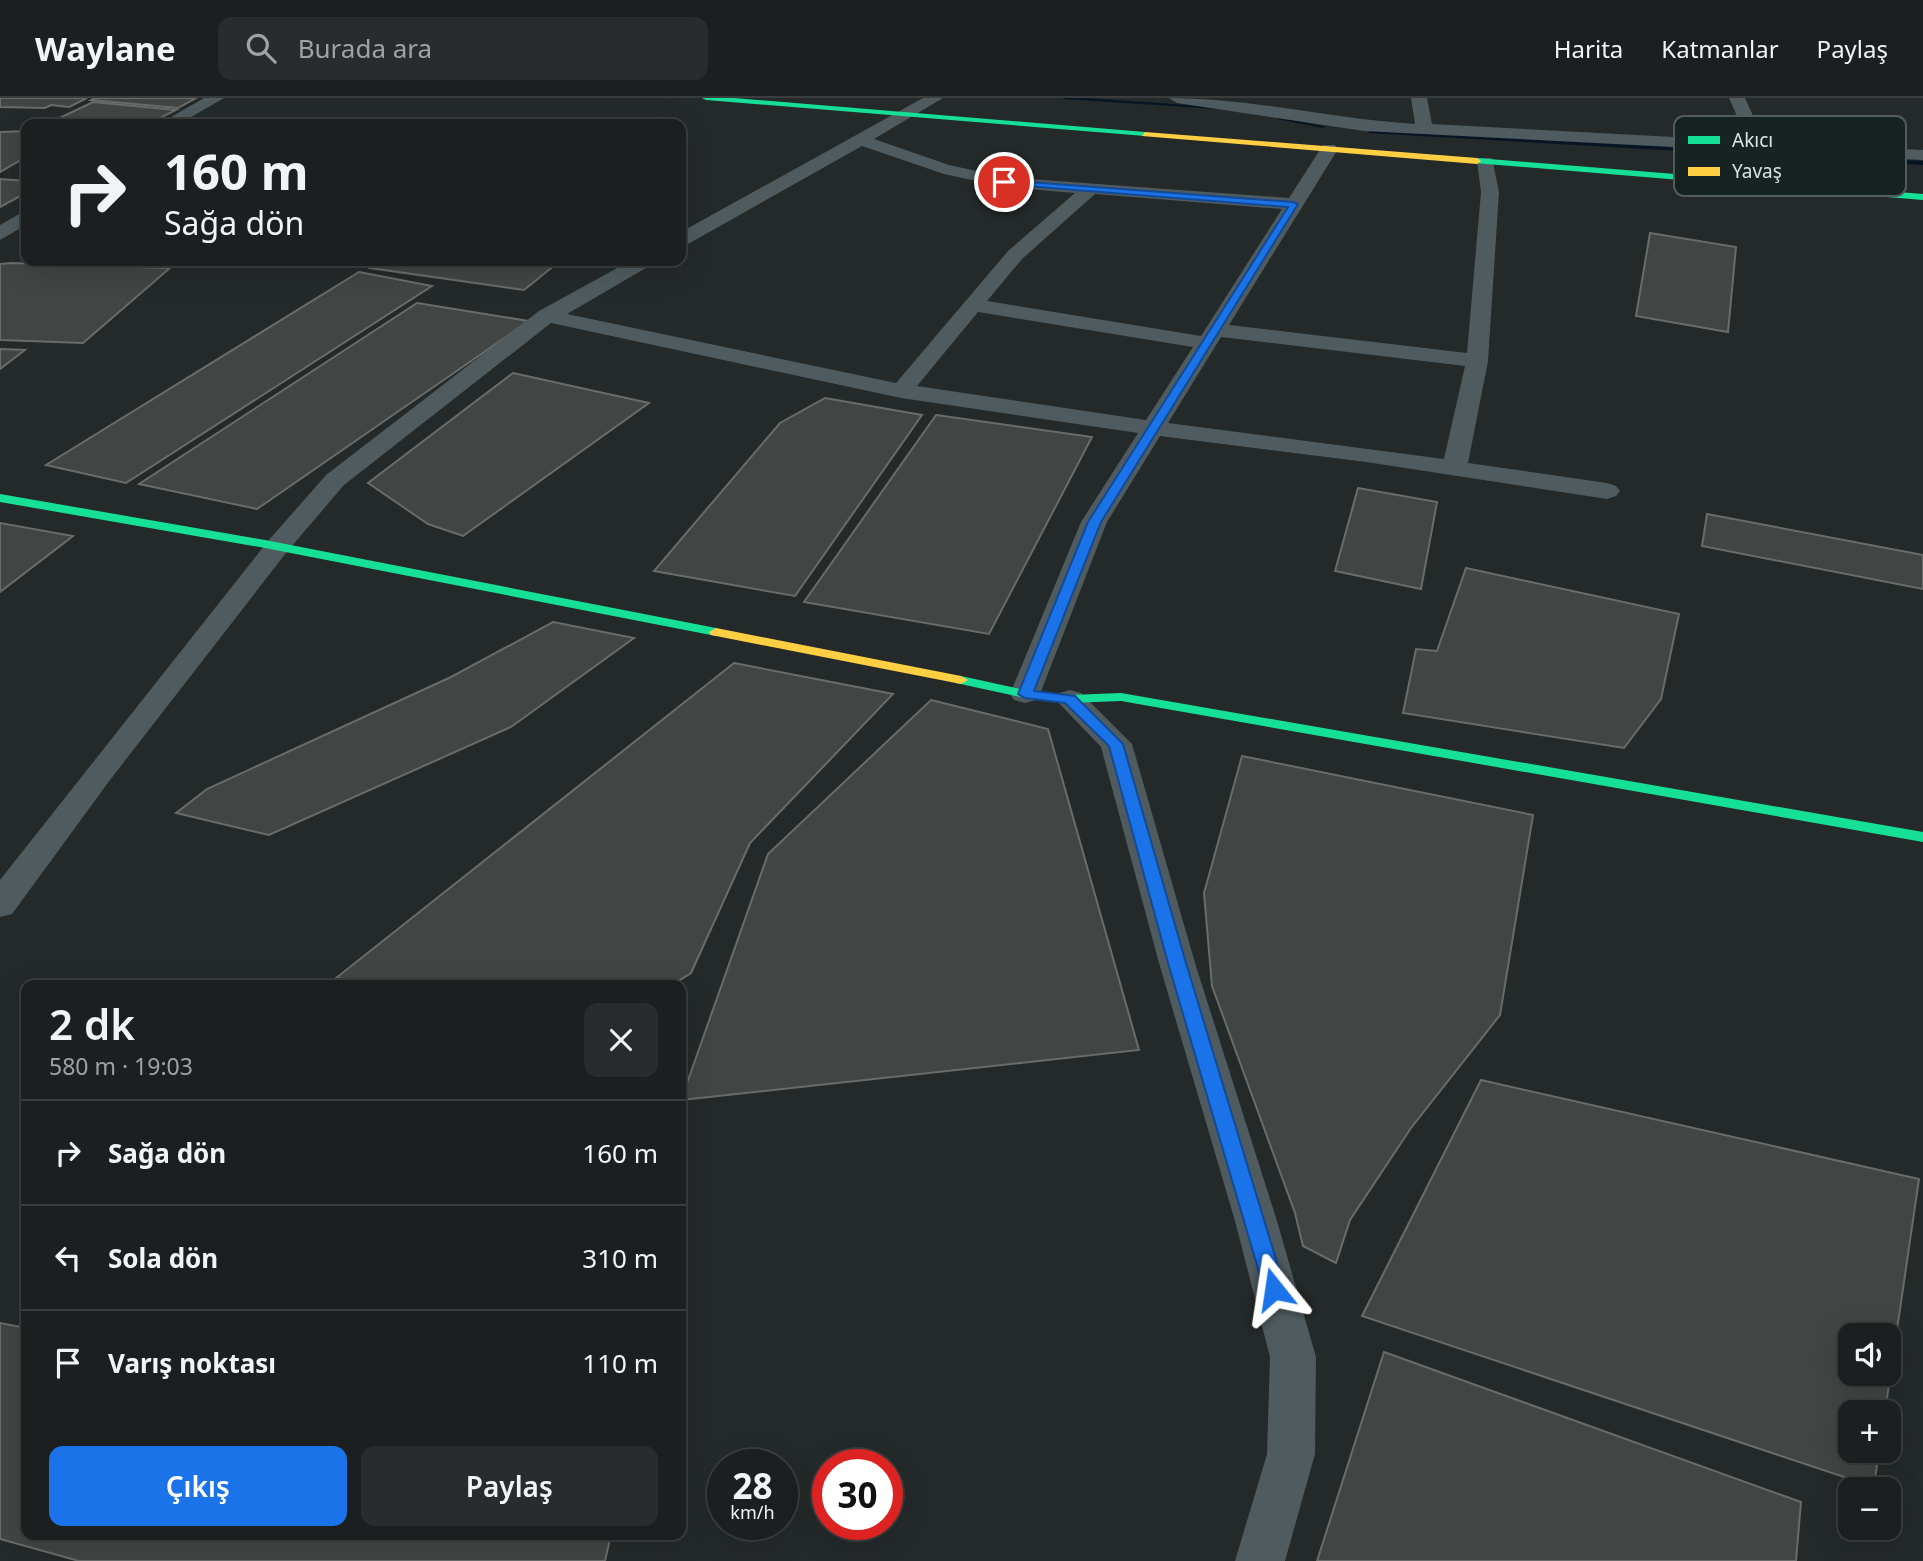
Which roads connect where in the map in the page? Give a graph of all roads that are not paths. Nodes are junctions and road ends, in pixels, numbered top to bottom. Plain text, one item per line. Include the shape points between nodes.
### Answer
1 (216, 98) edge
2 (706, 98) edge
3 (935, 98) edge
4 (1177, 98) edge
5 (1185, 98) edge
6 (1419, 98) edge
7 (1737, 98) edge
8 (784, 101) edge
9 (1296, 106) edge
10 (908, 114) junction
11 (1745, 116) edge
12 (176, 119) edge
13 (1364, 126) junction
14 (1424, 129) junction
15 (861, 140) junction
16 (1674, 144) edge
17 (1329, 149) junction
18 (1354, 151) junction
19 (1486, 162) junction
20 (1674, 177) edge
21 (1090, 189) junction
22 (1293, 204) junction
23 (21, 219) edge
24 (0, 234) edge
25 (686, 237) edge
26 (635, 266) edge
27 (972, 305) junction
28 (547, 316) junction
29 (1210, 337) junction
30 (1477, 361) junction
31 (901, 391) junction
32 (1152, 428) junction
33 (1454, 468) junction
34 (1607, 491) dead end
35 (0, 498) edge
36 (277, 547) junction
37 (1025, 694) junction
38 (1070, 699) junction
39 (1923, 837) edge
40 (0, 905) edge
41 (1260, 1561) edge

1 - 12 street
2 - 8 street
3 - 10 street
4 - 5 street
5 - 9 street
6 - 14 street
7 - 11 street
8 - 10 street
9 - 13 street
10 - 15 street
10 - 17 street
13 - 14 street
13 - 18 street
14 - 16 street
15 - 21 street via 944,169 1004,182
15 - 25 street
17 - 18 street
17 - 22 street
18 - 19 street
19 - 20 street
19 - 30 street via 1490,192
21 - 22 street
21 - 27 street via 1015,255
22 - 29 street
23 - 24 street
26 - 28 street
27 - 29 street
27 - 31 street
28 - 31 street
28 - 36 street via 335,480
29 - 30 street
29 - 32 street
30 - 33 street
31 - 32 street
32 - 33 street
32 - 37 street via 1094,522
33 - 34 street
35 - 36 street
36 - 37 street
36 - 40 street
37 - 38 street
38 - 39 street via 1121,697
38 - 41 street via 1116,744 1293,1357 1292,1454

